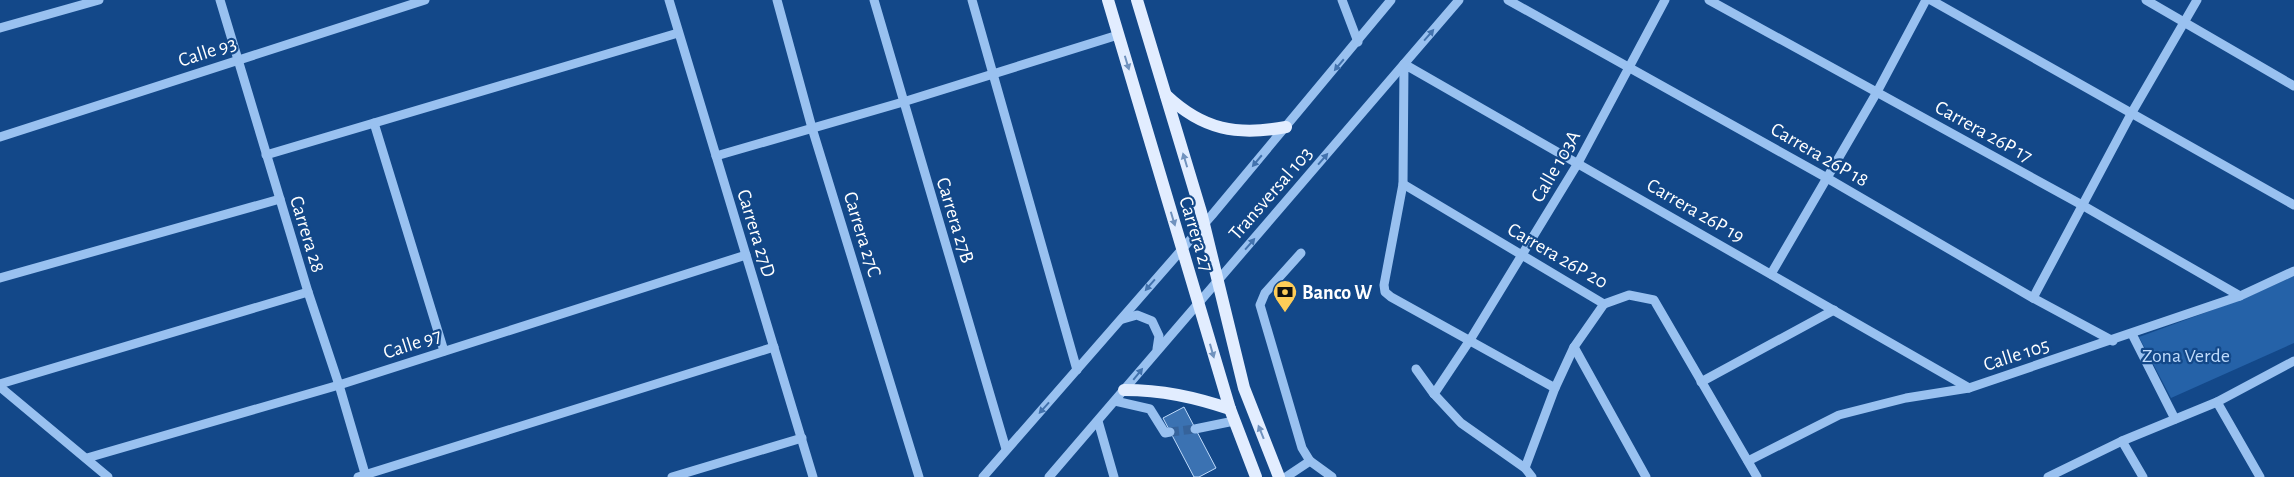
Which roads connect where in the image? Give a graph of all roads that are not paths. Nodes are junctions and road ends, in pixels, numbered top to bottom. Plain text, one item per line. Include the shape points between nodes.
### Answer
1 (98, 0) edge
2 (220, 0) edge
3 (425, 0) edge
4 (669, 0) edge
5 (777, 0) edge
6 (874, 0) edge
7 (972, 0) edge
8 (1108, 0) edge
9 (1137, 0) edge
10 (1342, 0) edge
11 (1392, 0) edge
12 (1459, 0) edge
13 (1508, 0) edge
14 (1665, 0) edge
15 (1709, 0) edge
16 (1926, 0) edge
17 (1931, 0) edge
18 (2146, 0) edge
19 (2197, 0) edge
20 (2186, 22) junction
21 (0, 28) edge
22 (678, 34) junction
23 (1118, 35) junction
24 (1358, 42) junction
25 (238, 59) junction
26 (1404, 64) junction
27 (1629, 67) junction
28 (992, 74) junction
29 (2294, 86) edge
30 (1877, 92) junction
31 (1165, 94) junction
32 (903, 102) junction
33 (2131, 114) junction
34 (374, 123) junction
35 (1286, 126) junction
36 (812, 128) junction
37 (0, 137) edge
38 (266, 155) junction
39 (716, 156) junction
40 (1578, 163) junction
41 (1827, 178) junction
42 (1403, 184) junction
43 (280, 199) junction
44 (2082, 205) junction
45 (2294, 205) edge
46 (1204, 224) junction
47 (1182, 248) junction
48 (1301, 253) dead end
49 (746, 255) junction
50 (1522, 255) junction
51 (2294, 270) edge
52 (1771, 274) junction
53 (0, 278) edge
54 (1218, 281) junction
55 (308, 292) junction
56 (2240, 296) junction
57 (2034, 298) junction
58 (1199, 304) junction
59 (1604, 304) junction
60 (1834, 310) junction
61 (1118, 323) junction
62 (2132, 334) junction
63 (1470, 340) junction
64 (2113, 341) junction
65 (774, 347) junction
66 (1574, 347) junction
67 (444, 351) junction
68 (1156, 352) junction
69 (2294, 361) edge
70 (1416, 369) dead end
71 (1077, 370) junction
72 (1701, 382) junction
73 (339, 385) junction
74 (0, 386) edge
75 (1555, 388) junction
76 (1969, 388) junction
77 (1124, 390) junction
78 (1434, 394) junction
79 (1115, 401) junction
80 (2217, 402) junction
81 (1232, 415) junction
82 (2175, 419) junction
83 (1098, 421) junction
84 (1195, 429) tunnel mouth
85 (1170, 432) dead end
86 (802, 438) junction
87 (2122, 440) junction
88 (1006, 449) junction
89 (87, 458) junction
90 (1310, 462) junction
91 (1748, 462) junction
92 (1525, 468) junction
93 (363, 476) edge
94 (108, 477) edge
95 (672, 477) edge
96 (814, 477) edge
97 (918, 477) edge
98 (983, 477) edge
99 (1049, 477) edge
100 (1114, 477) edge
101 (1256, 477) edge
102 (1279, 477) edge
103 (1286, 477) edge
104 (1332, 477) edge
105 (1532, 477) edge
106 (1646, 477) edge
107 (1757, 477) edge
108 (2048, 477) edge
109 (2144, 477) edge
110 (2260, 477) edge

1 - 21 street
2 - 25 street, Carrera 28
3 - 25 street, Calle 93
4 - 22 street, Carrera 27D
5 - 36 street, Carrera 27C
6 - 32 street, Carrera 27B
7 - 28 street
8 - 23 main road, Carrera 27
9 - 31 main road, Carrera 27
10 - 24 street
11 - 24 street, Transversal 103
26 -> 12 street, Transversal 103
13 - 27 street, Carrera 26P 18
14 - 27 street, Calle 103A
15 - 30 street, Carrera 26P 17
16 - 30 street
17 - 33 street
18 - 20 street
19 - 20 street
20 - 29 street
20 - 33 street
22 - 34 street
22 - 39 street, Carrera 27D
23 - 28 street
23 -> 47 main road, Carrera 27
24 -> 35 street, Transversal 103
25 - 37 street, Calle 93
25 - 38 street, Carrera 28
26 - 40 street, Carrera 26P 19
26 - 42 street
54 -> 26 street, Transversal 103
27 - 40 street, Calle 103A
27 - 41 street, Carrera 26P 18
28 - 32 street
28 - 71 street
30 - 41 street
30 - 44 street, Carrera 26P 17
31 - 35 main road via 1203,121 1230,130 1258,132
46 -> 31 main road, Carrera 27
32 - 36 street
32 - 88 street, Carrera 27B
33 - 44 street
33 - 45 street
34 - 38 street
34 - 67 street
35 -> 46 street, Transversal 103
36 - 39 street
36 - 97 street, Carrera 27C
38 - 43 street, Carrera 28
39 - 49 street, Carrera 27D
40 - 50 street, Calle 103A
40 - 52 street, Carrera 26P 19
41 - 52 street
41 - 57 street, Carrera 26P 18
42 - 50 street, Carrera 26P 20
42 - 63 street via 1385,292
43 - 53 street
43 - 55 street, Carrera 28
44 - 56 street, Carrera 26P 17
44 - 57 street
46 - 47 street, Transversal 103
46 - 54 main road, Carrera 27
47 - 58 main road, Carrera 27
47 -> 61 street, Transversal 103
48 - 90 street via 1265,293 1260,305 1302,448
49 - 65 street, Carrera 27D
49 - 67 street, Calle 97
50 - 59 street, Carrera 26P 20
50 - 63 street, Calle 103A
51 - 56 street, Calle 105
52 - 60 street, Carrera 26P 19
54 - 58 street, Transversal 103
102 -> 54 main road, Carrera 27 via 1244,388
55 - 73 street, Carrera 28
55 - 74 street
56 - 62 street, Calle 105
57 - 64 street, Carrera 26P 18
58 - 68 street, Transversal 103
58 -> 81 main road, Carrera 27
59 - 66 street
59 - 72 street, Carrera 26P 20 via 1629,295 1654,300
60 - 72 street
60 - 76 street, Carrera 26P 19
61 - 68 street via 1132,315 1152,321 1160,336
61 - 71 street, Transversal 103
62 - 64 street, Calle 105
62 - 82 street
63 - 75 street
63 - 78 street, Calle 103A
64 - 76 street, Calle 105
65 - 86 street, Carrera 27D
65 - 93 street
66 - 75 street
66 - 106 street
67 - 73 street, Calle 97
77 -> 68 street, Transversal 103
69 - 80 street
70 - 78 street
71 -> 88 street, Transversal 103
72 - 91 street, Carrera 26P 20
73 - 89 street, Calle 97
73 - 93 street, Carrera 28
74 - 89 street
75 - 92 street
76 - 91 street, Calle 105 via 1906,398 1839,415
77 - 79 street, Transversal 103
77 - 81 main road via 1177,393
78 - 92 street via 1461,423
79 - 83 street, Transversal 103
79 - 85 street via 1150,409 1165,433
80 - 82 street
80 - 110 street
81 - 84 street
81 - 101 main road, Carrera 27
82 - 87 street
83 - 99 street, Transversal 103
83 - 100 street
86 - 95 street
86 - 96 street, Carrera 27D
87 - 108 street
87 - 109 street
88 - 98 street, Transversal 103
89 - 94 street
90 - 103 street
90 - 104 street
91 - 107 street, Carrera 26P 20
92 - 105 street

